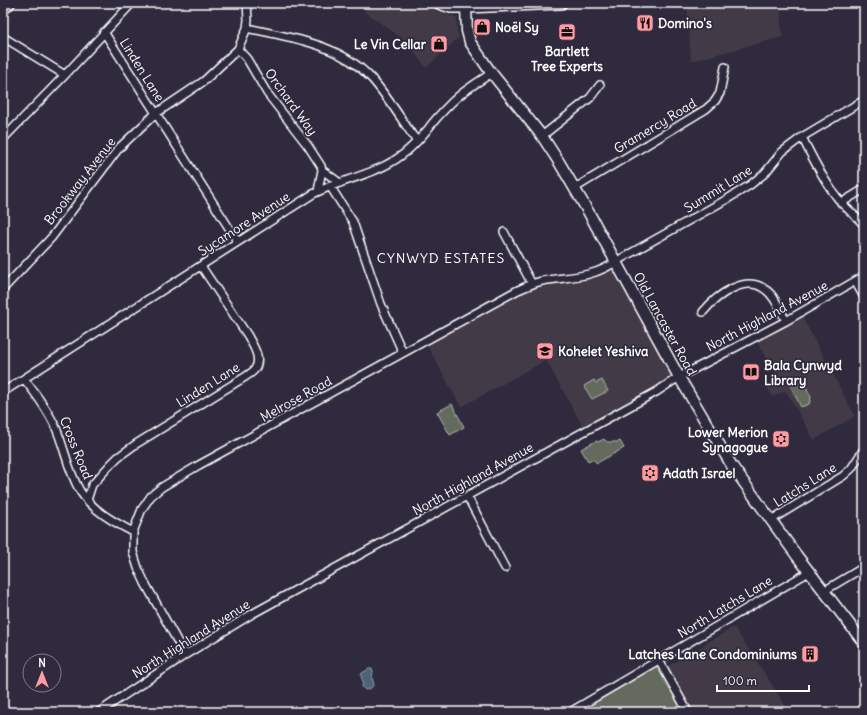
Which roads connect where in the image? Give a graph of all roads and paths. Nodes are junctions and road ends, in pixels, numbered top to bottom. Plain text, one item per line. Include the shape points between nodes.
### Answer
1 (11, 3) edge
2 (132, 3) edge
3 (247, 3) edge
4 (439, 3) edge
5 (561, 3) edge
6 (467, 5) edge
7 (3, 11) edge
8 (247, 28) junction
9 (104, 32) junction
10 (3, 38) edge
11 (238, 49) junction
12 (725, 67) dead end
13 (492, 73) junction
14 (65, 75) junction
15 (600, 85) dead end
16 (864, 100) edge
17 (155, 114) junction
18 (542, 136) junction
19 (802, 137) junction
20 (3, 139) edge
21 (417, 141) junction
22 (322, 170) junction
23 (340, 183) junction
24 (330, 186) junction
25 (575, 188) junction
26 (864, 189) edge
27 (318, 191) junction
28 (841, 203) junction
29 (864, 225) edge
30 (504, 232) dead end
31 (238, 242) junction
32 (616, 262) junction
33 (201, 266) junction
34 (864, 276) edge
35 (855, 282) junction
36 (532, 284) junction
37 (3, 289) edge
38 (864, 297) edge
39 (702, 312) dead end
40 (786, 321) junction
41 (403, 353) junction
42 (679, 377) junction
43 (24, 379) junction
44 (3, 392) edge
45 (864, 449) edge
46 (92, 485) junction
47 (78, 486) junction
48 (467, 496) junction
49 (87, 500) junction
50 (771, 520) junction
51 (133, 532) junction
52 (864, 567) edge
53 (505, 568) dead end
54 (809, 572) junction
55 (824, 591) junction
56 (864, 643) edge
57 (185, 655) junction
58 (660, 660) junction
59 (99, 712) edge
60 (570, 712) edge
61 (688, 712) edge

1 - 7 street
2 - 9 street
3 - 8 street, Brookway Avenue
4 - 6 main road via 451,7
5 - 6 main road
6 - 13 main road, Old Lancaster Road via 468,39
8 - 11 street, Brookway Avenue
8 - 21 street via 314,43 356,64 380,89
9 - 14 street
9 - 17 street, Linden Lane
10 - 14 street
11 - 17 street, Brookway Avenue via 204,81
11 - 22 street, Orchard Way via 247,59 267,93 308,146
12 - 25 street, Gramercy Road via 720,93 706,109
13 - 18 main road, Old Lancaster Road
13 - 21 street, Sycamore Avenue via 466,89
14 - 20 street
15 - 18 street via 590,98
16 - 19 street, Summit Lane
17 - 31 street, Linden Lane
17 - 37 street, Brookway Avenue via 119,148 52,237
18 - 25 main road, Old Lancaster Road
19 - 28 street via 827,184
19 - 32 street, Summit Lane via 782,152 765,173 750,185
21 - 23 street, Sycamore Avenue via 404,154 384,166
22 - 23 street, Orchard Way
22 - 27 street
23 - 24 street, Sycamore Avenue
24 - 27 street, Sycamore Avenue
24 - 41 street via 353,222 381,304
25 - 32 main road, Old Lancaster Road
26 - 28 street
27 - 31 street, Sycamore Avenue
28 - 29 street
30 - 36 street
31 - 33 street, Sycamore Avenue
32 - 36 street, Melrose Road via 590,274
32 - 42 main road, Old Lancaster Road
33 - 43 street, Sycamore Avenue
33 - 46 street, Linden Lane via 248,336 258,357 257,364 245,377 118,457
34 - 35 street, North Highland Avenue
35 - 38 street
35 - 40 street, North Highland Avenue
36 - 41 street, Melrose Road
39 - 40 street via 718,297 735,287 751,284 769,292
40 - 42 street, North Highland Avenue
41 - 51 street, Melrose Road via 162,486 142,509
42 - 48 street, North Highland Avenue
42 - 50 main road, Old Lancaster Road via 732,466
43 - 44 street, Sycamore Avenue
43 - 47 street, Cross Road via 50,418
45 - 50 street, Latchs Lane via 851,469 843,476
46 - 47 street
46 - 49 street, Linden Lane
47 - 49 street, Cross Road
48 - 53 street
48 - 57 street, North Highland Avenue via 252,614
49 - 51 street, Cross Road via 104,515
50 - 54 main road, Old Lancaster Road
51 - 57 street, Melrose Road via 133,552 138,568
52 - 55 street
54 - 55 main road, Old Lancaster Road
54 - 58 street, North Latchs Lane
55 - 56 main road, Old Lancaster Road
57 - 59 street, North Highland Avenue
58 - 60 street, North Latchs Lane
58 - 61 street

